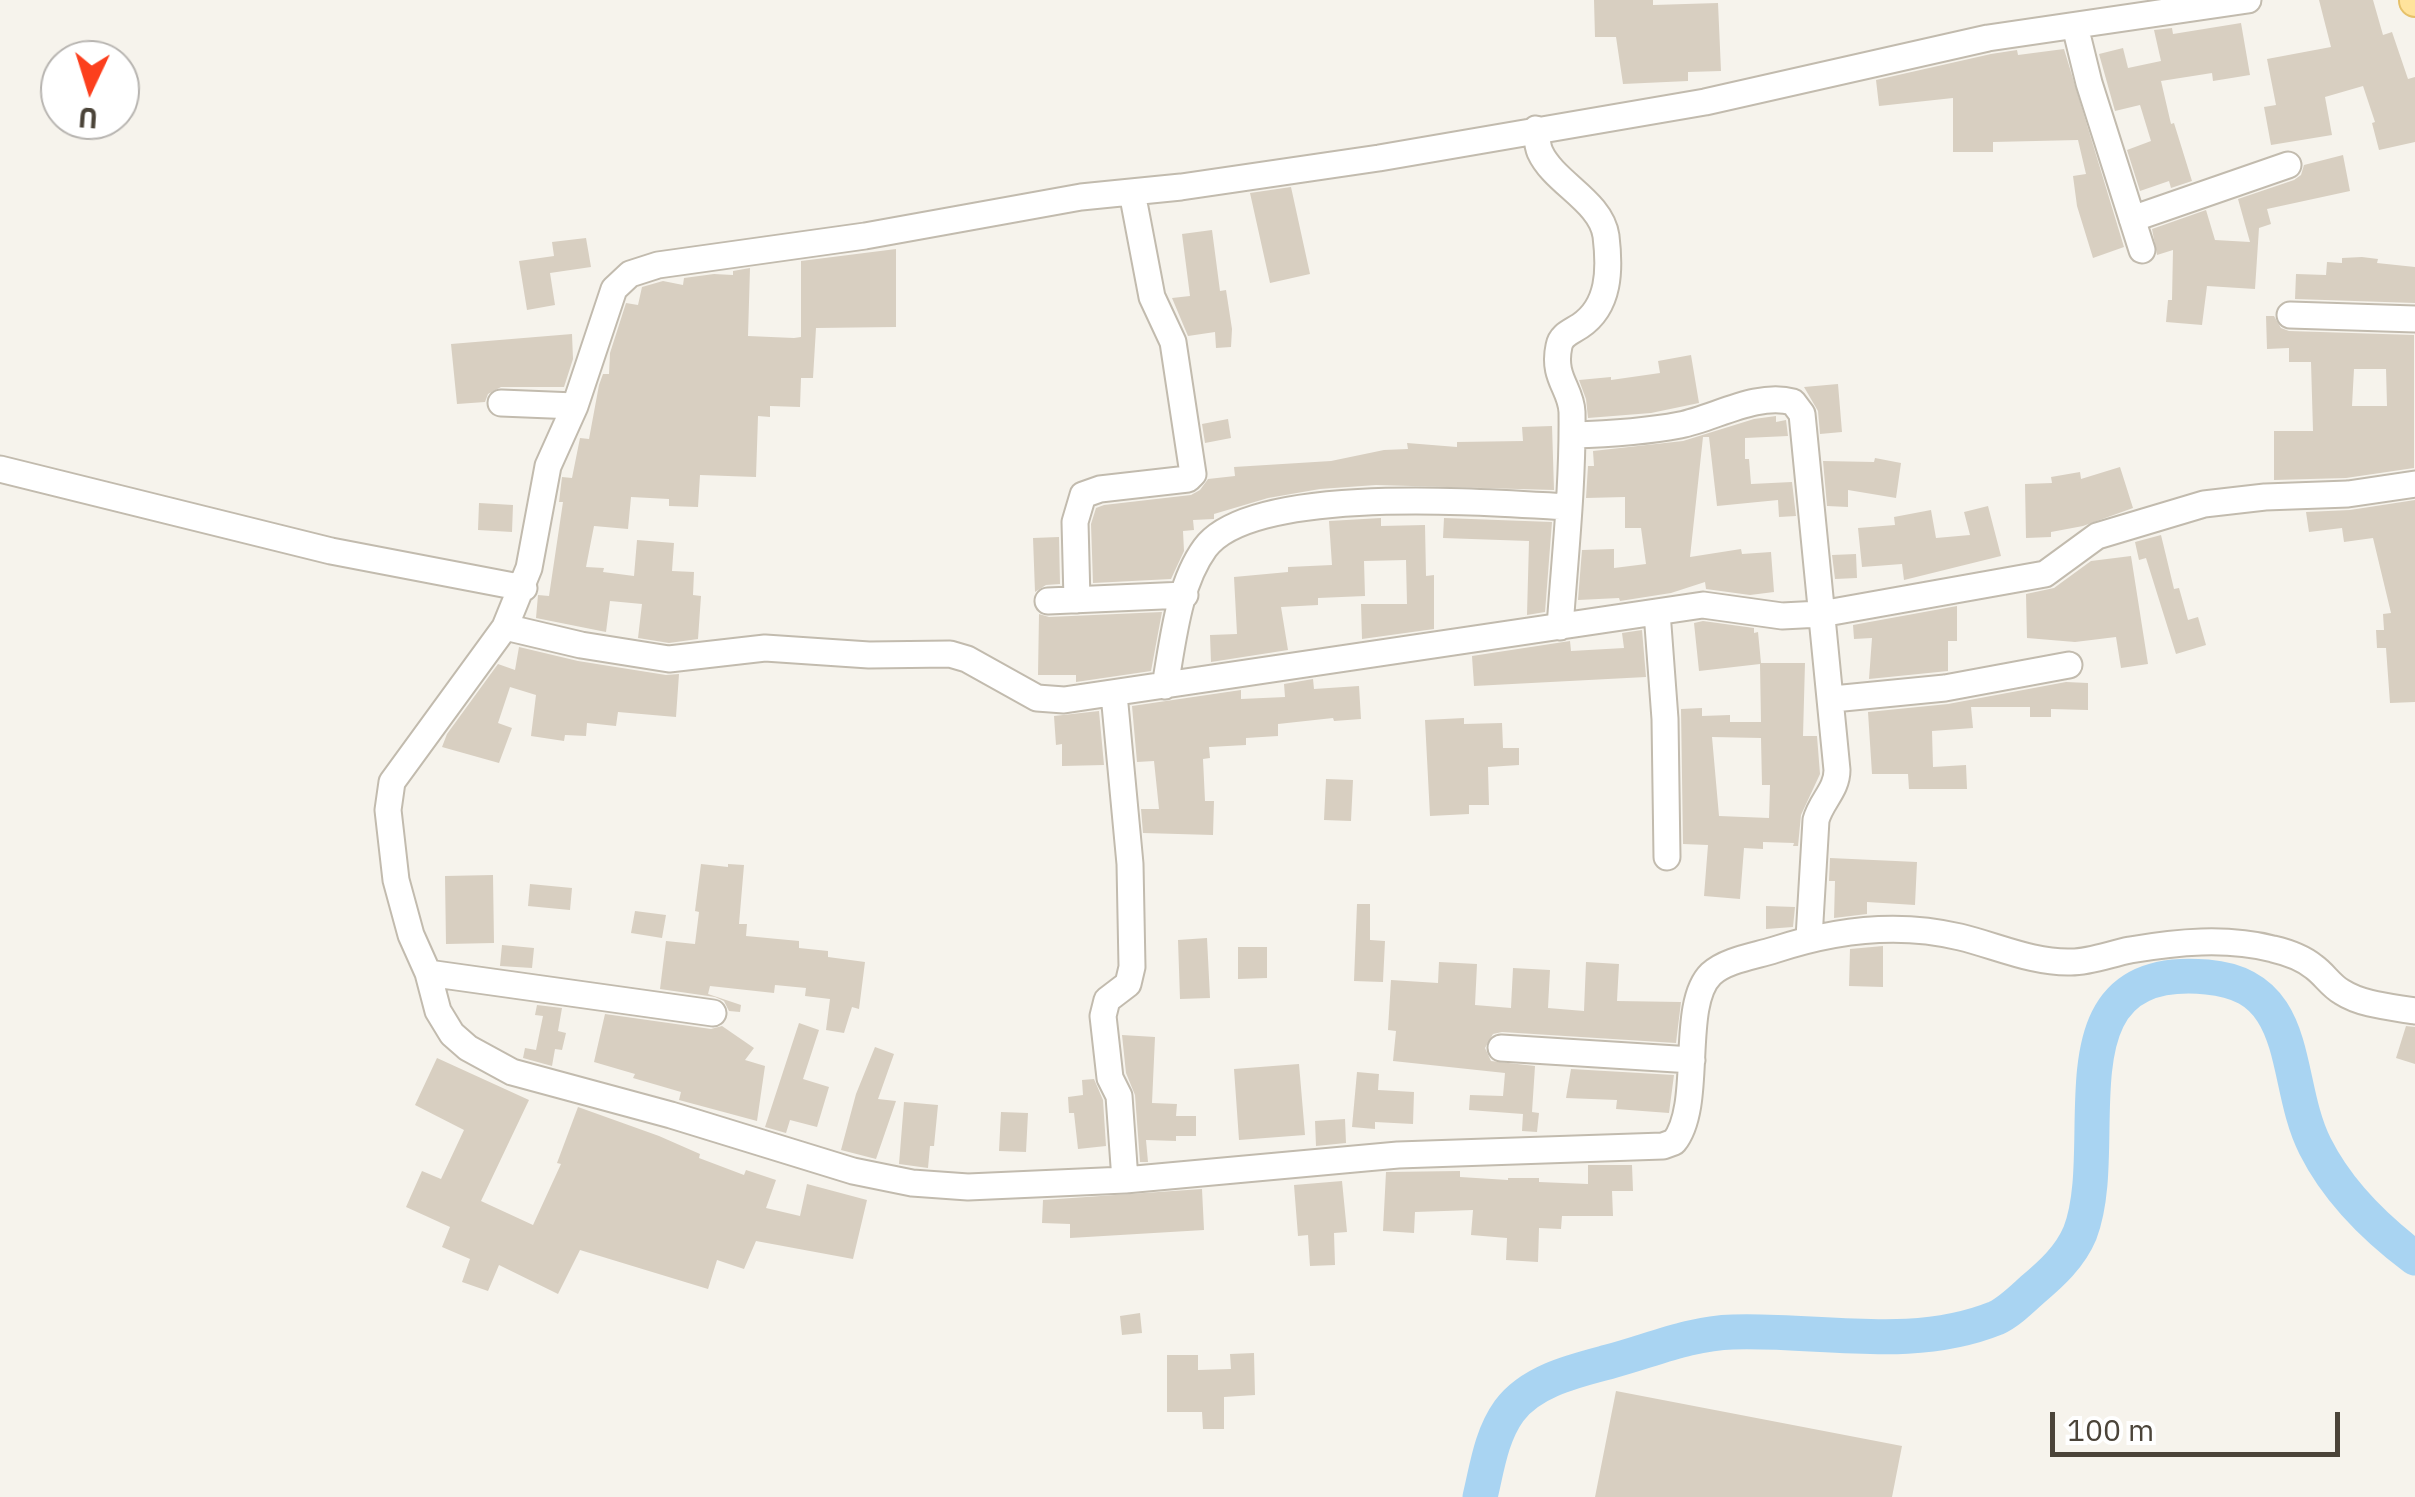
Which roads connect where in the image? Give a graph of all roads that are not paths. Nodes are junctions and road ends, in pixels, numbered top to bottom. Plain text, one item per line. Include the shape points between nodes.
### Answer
1 (2248, 0) edge
2 (2075, 26) junction
3 (1536, 130) junction
4 (2288, 165) dead end
5 (1132, 192) junction
6 (2132, 219) junction
7 (2142, 250) dead end
8 (2290, 314) dead end
9 (2415, 319) edge
10 (501, 403) dead end
11 (575, 406) junction
12 (1572, 435) junction
13 (0, 469) edge
14 (2415, 484) edge
15 (1568, 507) junction
16 (524, 588) junction
17 (1184, 595) junction
18 (1077, 600) junction
19 (1048, 601) dead end
20 (1657, 612) junction
21 (1820, 614) junction
22 (504, 627) junction
23 (1560, 627) junction
24 (2069, 665) dead end
25 (1165, 686) junction
26 (1114, 694) junction
27 (1832, 700) junction
28 (1667, 857) dead end
29 (1809, 938) junction
30 (428, 974) junction
31 (2415, 1011) edge
32 (713, 1012) dead end
33 (1501, 1048) dead end
34 (1692, 1060) junction
35 (1125, 1180) junction

1 - 2 street
2 - 3 street
2 - 6 street
3 - 5 street
3 - 12 street via 1541,154 1599,218 1606,237 1602,304 1558,348
4 - 6 street
5 - 11 street via 644,268 614,289
5 - 18 street via 1152,297 1173,342 1194,474 1082,495 1075,522
6 - 7 street
8 - 9 street
10 - 11 street
11 - 16 street via 548,466
12 - 15 street
12 - 21 street via 1647,430 1766,400 1793,402 1805,428
13 - 16 street via 331,551
14 - 21 street via 2204,504 2097,536 2045,574
15 - 17 street via 1363,502 1261,516 1237,523 1207,546
15 - 23 street
16 - 22 street
17 - 18 street
17 - 25 street
18 - 19 street
20 - 21 street via 1716,604 1782,616
20 - 23 street
20 - 28 street
21 - 27 street
22 - 26 street via 669,659 765,648 950,654 1036,698
22 - 30 street via 389,791 396,880
23 - 25 street
24 - 27 street
25 - 26 street
26 - 35 street via 1132,967 1128,984 1108,1000 1103,1016 1110,1078 1119,1096
27 - 29 street via 1837,778 1816,820
29 - 31 street via 1856,930 1938,933 2072,962 2222,941 2272,949 2312,965 2351,997
29 - 34 street via 1710,976 1700,994
30 - 32 street
30 - 35 street via 452,1034 512,1072 912,1183
33 - 34 street
34 - 35 street via 1680,1134 1664,1146 1398,1155

